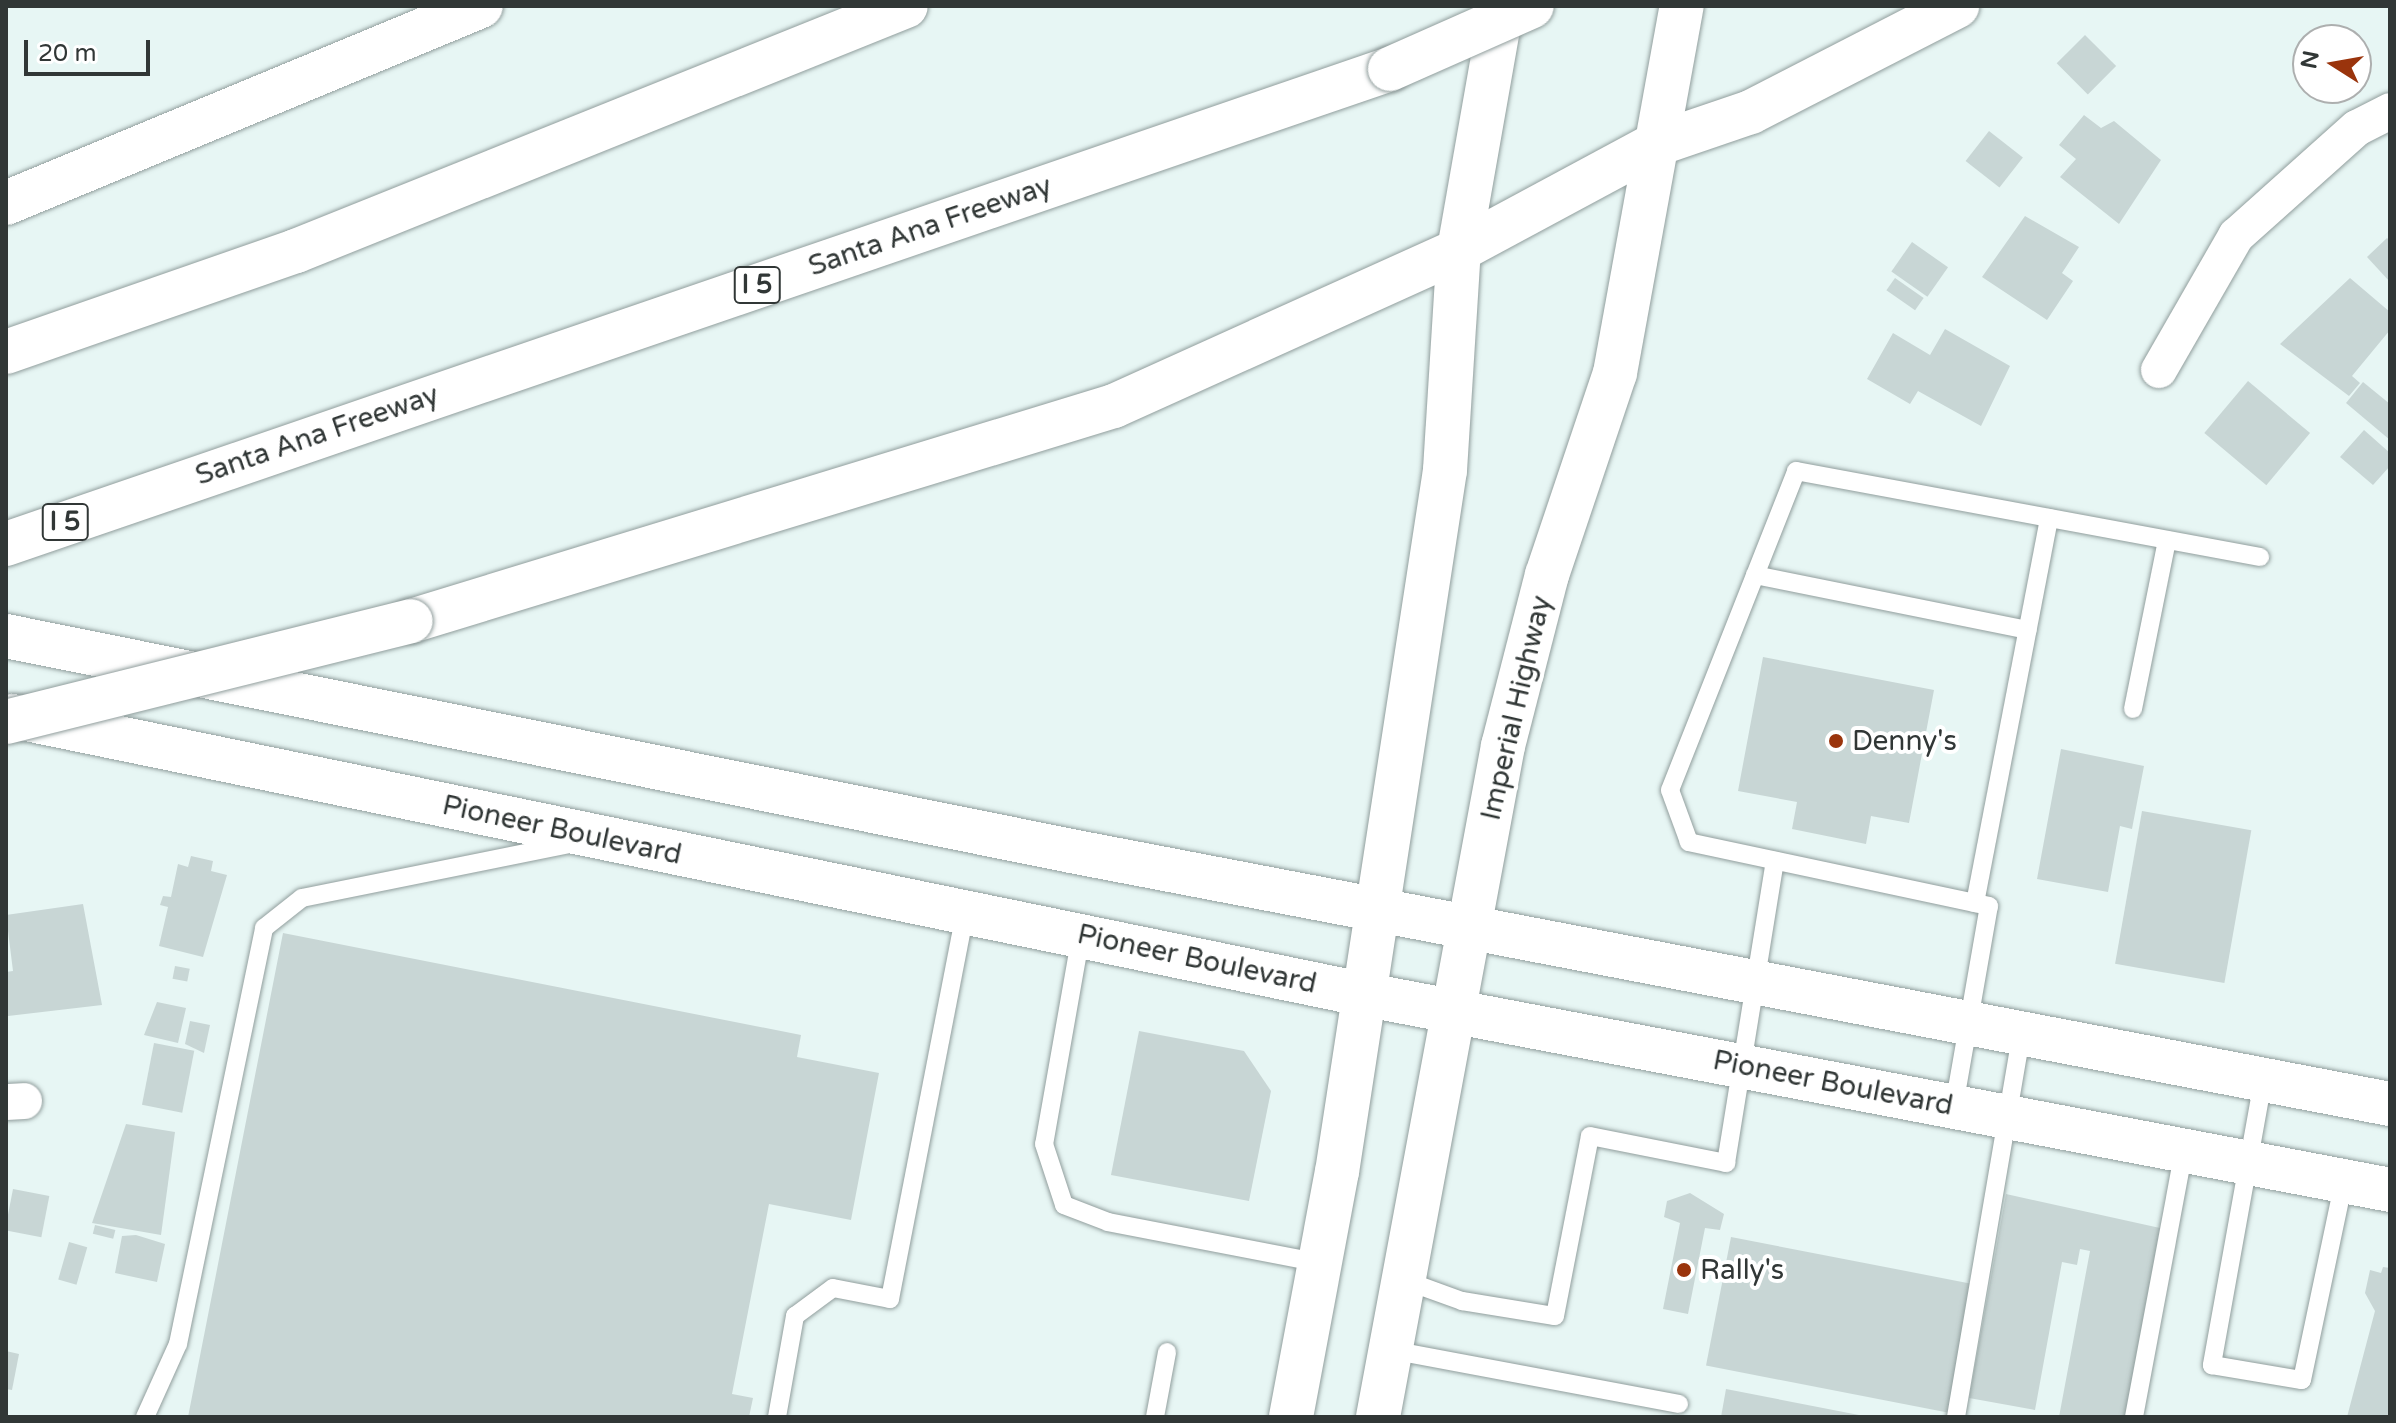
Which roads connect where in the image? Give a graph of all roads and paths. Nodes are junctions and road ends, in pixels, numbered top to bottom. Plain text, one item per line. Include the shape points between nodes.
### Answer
1 (481, 6) edge
2 (906, 6) edge
3 (1502, 6) edge
4 (1532, 6) edge
5 (1682, 6) edge
6 (1957, 6) edge
7 (2390, 111) edge
8 (1654, 145) junction
9 (6, 203) edge
10 (1459, 250) junction
11 (6, 352) edge
12 (2159, 370) dead end
13 (2049, 518) junction
14 (2167, 540) junction
15 (6, 544) edge
16 (2260, 557) dead end
17 (1755, 575) junction
18 (2028, 630) junction
19 (6, 636) edge
20 (2133, 709) dead end
21 (6, 715) edge
22 (6, 722) edge
23 (601, 838) junction
24 (1775, 861) junction
25 (1975, 903) junction
26 (1375, 908) junction
27 (965, 912) junction
28 (1470, 927) junction
29 (1081, 935) junction
30 (1751, 980) junction
31 (1362, 994) junction
32 (1455, 1011) junction
33 (1969, 1024) junction
34 (2021, 1035) junction
35 (1739, 1065) junction
36 (2263, 1081) junction
37 (2390, 1104) edge
38 (1954, 1106) junction
39 (2009, 1115) junction
40 (2184, 1150) junction
41 (2247, 1162) junction
42 (2344, 1181) junction
43 (2390, 1190) edge
44 (1320, 1263) junction
45 (1404, 1280) junction
46 (1391, 1350) junction
47 (1167, 1352) dead end
48 (1679, 1404) dead end
49 (145, 1417) edge
50 (777, 1417) edge
51 (1155, 1417) edge
52 (1291, 1417) edge
53 (1378, 1417) edge
54 (1956, 1417) edge
55 (2134, 1417) edge

1 - 9 main road
2 - 11 main road via 296,251
3 - 10 main road
4 - 15 main road, Santa Ana Freeway / I 5, bridge via 1390,69
5 - 8 main road, Imperial Highway
6 - 8 main road via 1751,112
7 - 12 street via 2357,128 2236,236
8 - 10 main road
8 - 28 main road, Imperial Highway via 1615,373 1527,652
10 - 22 main road, bridge via 1114,406 411,621
10 - 26 main road via 1445,470
13 - 14 lane
13 - 17 lane via 1796,471
13 - 18 lane
14 - 16 lane
14 - 20 lane
17 - 18 lane
17 - 24 lane via 1670,790 1689,842
18 - 25 lane
19 - 26 main road
21 - 23 main road, Pioneer Boulevard
23 - 27 main road, Pioneer Boulevard
23 - 49 lane via 302,898 274,914 256,946 178,1344
24 - 25 lane
24 - 30 lane
25 - 33 lane via 1989,906
26 - 28 main road
26 - 31 main road
27 - 29 main road, Pioneer Boulevard
27 - 50 lane via 890,1299 833,1288 795,1316
28 - 30 main road
28 - 32 main road, Imperial Highway
29 - 31 main road, Pioneer Boulevard
29 - 44 lane via 1044,1144 1064,1205 1108,1222
30 - 33 main road
30 - 35 lane
31 - 32 main road, Pioneer Boulevard
31 - 44 main road
32 - 35 main road, Pioneer Boulevard
32 - 45 main road, Imperial Highway
33 - 34 main road
33 - 38 lane
34 - 36 main road
34 - 39 lane
35 - 38 main road, Pioneer Boulevard
35 - 45 lane via 1740,1105 1726,1163 1590,1136 1555,1316 1462,1301
36 - 37 main road
36 - 41 lane
38 - 39 main road, Pioneer Boulevard
39 - 40 main road, Pioneer Boulevard
39 - 54 lane
40 - 41 main road, Pioneer Boulevard
40 - 55 lane
41 - 42 main road, Pioneer Boulevard
41 - 42 lane via 2210,1355 2219,1368 2279,1379 2305,1375
42 - 43 main road, Pioneer Boulevard
44 - 52 main road
45 - 46 main road, Imperial Highway
46 - 48 lane
46 - 53 main road, Imperial Highway
47 - 51 lane

